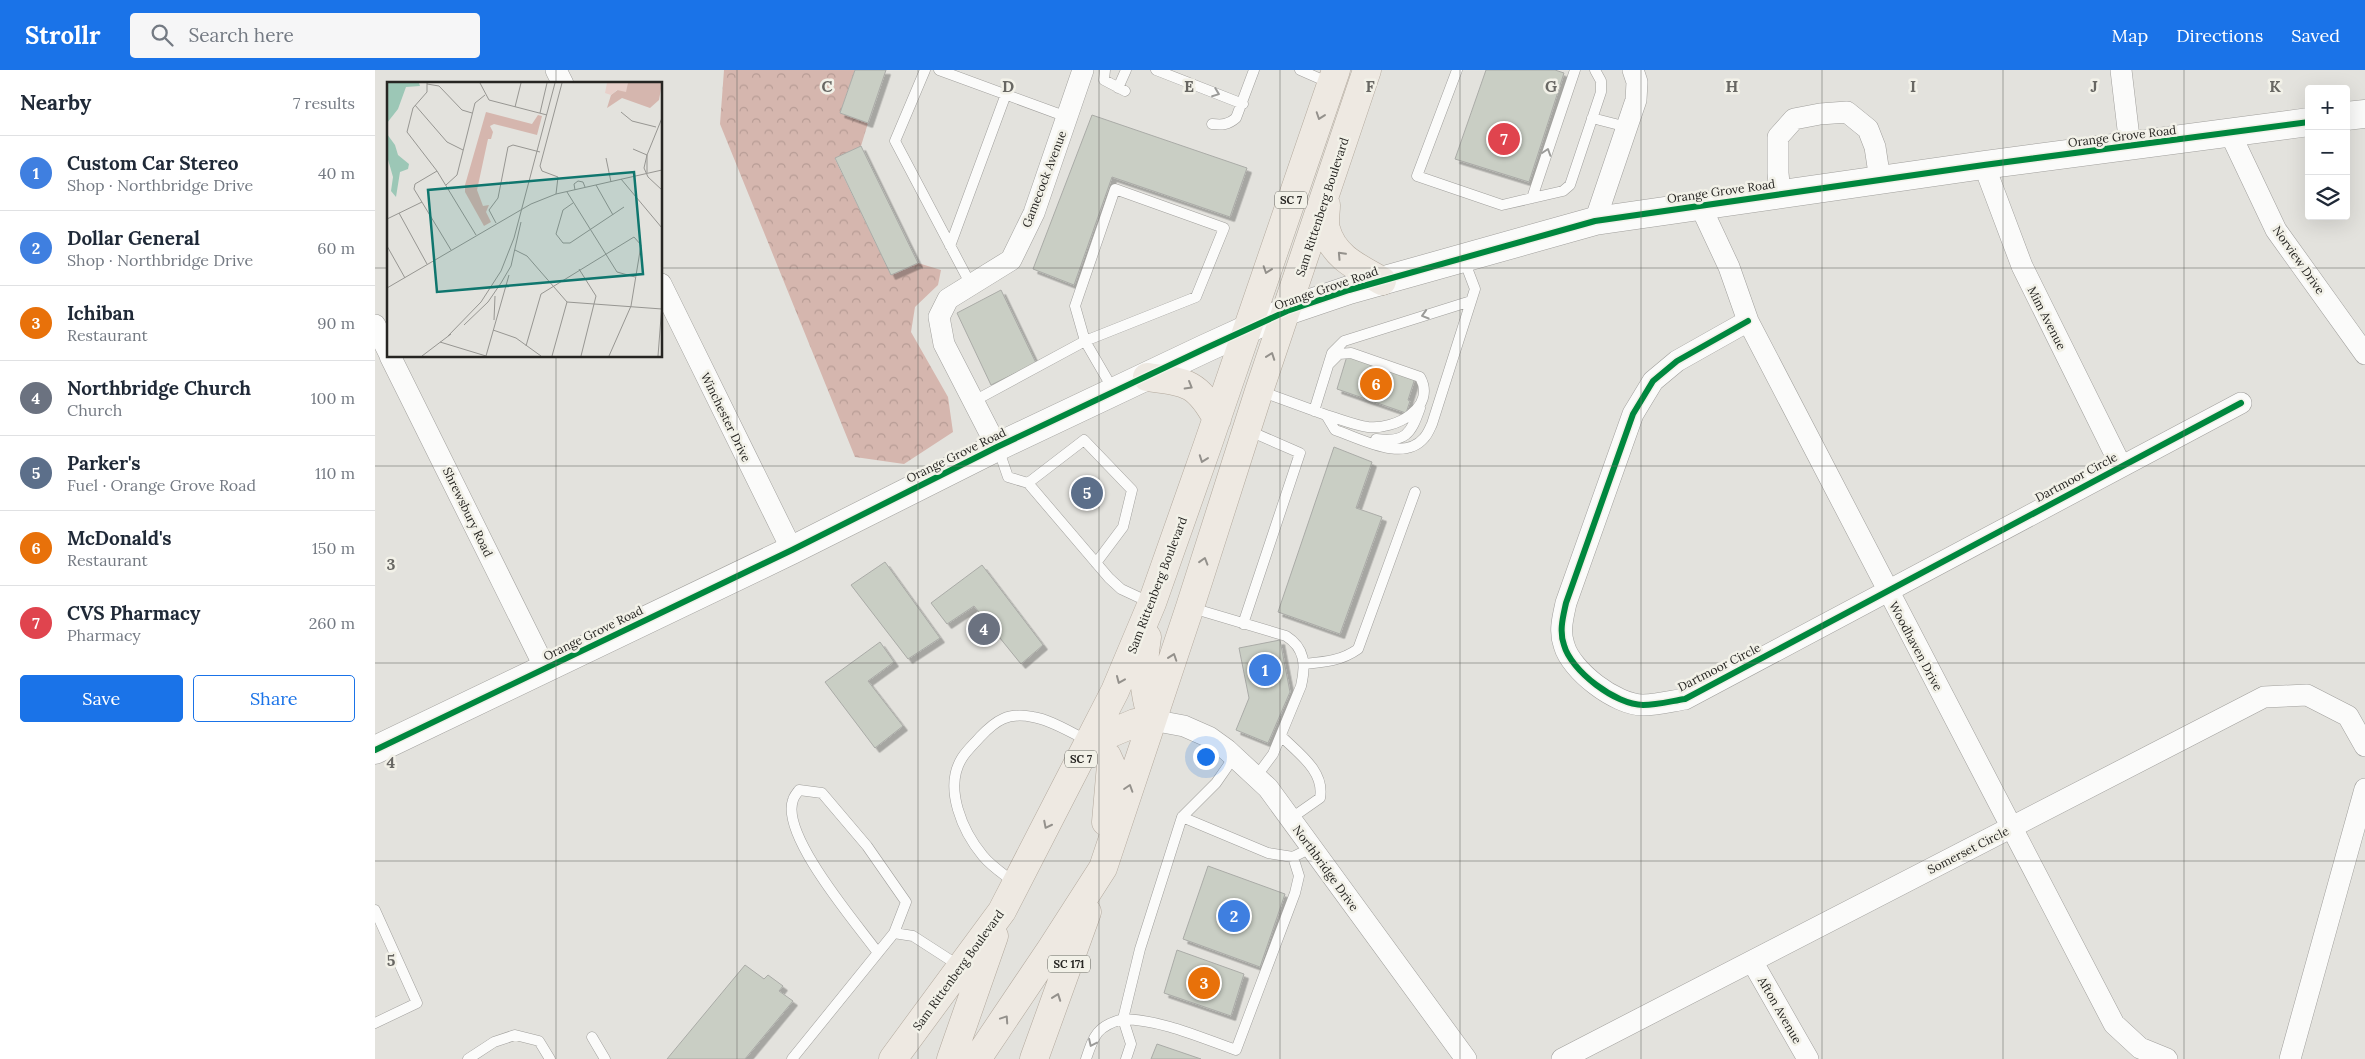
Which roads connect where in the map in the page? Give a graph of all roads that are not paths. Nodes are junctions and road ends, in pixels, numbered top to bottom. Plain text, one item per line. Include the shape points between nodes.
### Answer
1 (556, 70) edge
2 (925, 70) edge
3 (939, 70) edge
4 (1083, 70) edge
5 (1105, 70) edge
6 (1126, 70) edge
7 (1156, 70) edge
8 (1254, 70) edge
9 (1300, 70) edge
10 (1367, 70) edge
11 (1457, 70) edge
12 (1575, 70) edge
13 (1595, 70) edge
14 (1633, 70) edge
15 (2121, 70) edge
16 (1334, 77) edge
17 (562, 82) edge
18 (1006, 94) junction
19 (1243, 104) junction
20 (2365, 114) edge
21 (2350, 116) edge
22 (1067, 117) junction
23 (1592, 118) junction
24 (2305, 123) edge
25 (1212, 124) dead end
26 (1627, 128) junction
27 (2230, 133) junction
28 (2130, 146) junction
29 (1983, 165) junction
30 (1880, 180) junction
31 (1327, 193) junction
32 (1780, 194) junction
33 (1532, 198) junction
34 (1700, 205) junction
35 (1595, 221) junction
36 (950, 246) junction
37 (1463, 257) junction
38 (1382, 281) junction
39 (971, 285) junction
40 (663, 288) edge
41 (1471, 301) junction
42 (1287, 310) junction
43 (1748, 321) junction
44 (375, 325) edge
45 (1247, 330) junction
46 (1085, 341) junction
47 (387, 349) edge
48 (2365, 354) edge
49 (392, 358) edge
50 (1329, 364) junction
51 (1147, 377) junction
52 (1259, 391) junction
53 (1114, 392) junction
54 (1423, 398) junction
55 (974, 401) junction
56 (2241, 402) dead end
57 (1314, 411) junction
58 (1326, 415) junction
59 (1217, 419) junction
60 (1332, 425) junction
61 (1246, 429) junction
62 (997, 447) junction
63 (2121, 466) junction
64 (1028, 484) junction
65 (1415, 492) dead end
66 (792, 550) junction
67 (1096, 563) junction
68 (1887, 590) junction
69 (1152, 603) junction
70 (1190, 607) junction
71 (1243, 624) junction
72 (1304, 664) junction
73 (545, 668) junction
74 (1152, 720) junction
75 (1281, 736) junction
76 (1090, 742) junction
77 (2365, 746) edge
78 (375, 750) edge
79 (1234, 757) junction
80 (1256, 777) junction
81 (2365, 788) edge
82 (1182, 817) junction
83 (1290, 818) junction
84 (2011, 828) junction
85 (1302, 852) junction
86 (1103, 868) junction
87 (1016, 884) junction
88 (375, 910) edge
89 (1002, 911) junction
90 (894, 934) junction
91 (878, 953) junction
92 (1752, 961) junction
93 (961, 967) junction
94 (1123, 1019) junction
95 (375, 1023) edge
96 (592, 1038) dead end
97 (468, 1059) edge
98 (550, 1059) edge
99 (605, 1059) edge
100 (792, 1059) edge
101 (893, 1059) edge
102 (951, 1059) edge
103 (977, 1059) edge
104 (1034, 1059) edge
105 (1086, 1059) edge
106 (1126, 1059) edge
107 (1466, 1059) edge
108 (1562, 1059) edge
109 (1808, 1059) edge
110 (2167, 1059) edge
111 (2290, 1059) edge

1 - 17 street
2 - 36 lane via 895,141
3 - 18 lane
4 - 22 street, Gamecock Avenue
5 - 6 lane via 1103,80 1121,90
7 -> 19 lane
8 - 19 lane
9 - 16 lane
10 - 31 main road, Sam Rittenberg Boulevard / SC 7
11 - 33 lane via 1417,176 1502,205
33 -> 12 lane
13 - 23 lane via 1601,81 1601,92
14 - 26 street via 1637,82 1636,100
15 - 28 street
16 -> 45 main road, Sam Rittenberg Boulevard / SC 7
18 - 22 lane
18 - 36 lane
19 - 25 lane via 1231,123
20 - 21 street
22 - 39 street, Gamecock Avenue via 1034,212 1011,260
23 - 26 lane
23 - 33 lane via 1571,185 1563,191
24 - 27 street, Orange Grove Road
26 - 35 street
27 - 28 street, Orange Grove Road
27 - 48 street, Norview Drive via 2276,230
28 - 29 street, Orange Grove Road
29 - 30 street, Orange Grove Road
29 - 63 street, Mim Avenue via 2021,266
30 - 32 street, Orange Grove Road
30 - 32 street via 1875,147 1868,129 1847,112 1820,114 1795,119 1778,137
38 -> 31 main road via 1348,262 1334,247 1325,228
31 - 42 main road, Sam Rittenberg Boulevard / SC 7
32 - 34 street, Orange Grove Road
34 - 35 street, Orange Grove Road
34 - 43 street, Woodhaven Drive via 1729,267
35 - 37 street, Orange Grove Road
36 - 39 lane
37 - 38 street, Orange Grove Road
37 - 41 lane via 1475,290
38 - 42 street, Orange Grove Road
39 - 55 street, Gamecock Avenue via 948,299 939,317 944,344
40 - 66 street, Winchester Drive
41 -> 50 lane via 1350,338 1337,346
41 - 60 lane via 1432,424 1424,438 1414,446 1394,450 1335,430
42 - 45 street, Orange Grove Road
52 -> 42 main road, Sam Rittenberg Boulevard / SC 7
43 - 68 street, Woodhaven Drive
43 - 68 street, Dartmoor Circle via 1677,361 1653,381 1633,414 1566,603 1561,627 1571,660 1594,684 1620,700 1642,705 1685,699
44 - 47 street
45 - 51 street, Orange Grove Road
45 - 59 main road, Sam Rittenberg Boulevard / SC 7
46 - 46 lane via 1196,297 1224,228 1115,189 1075,306
46 - 53 lane
46 - 55 lane
49 - 73 street, Shrewsbury Road
50 - 54 lane via 1339,354 1351,353 1420,377 1426,387
50 - 57 lane
51 - 53 street, Orange Grove Road
51 -> 59 main road via 1184,382 1200,392
52 - 57 lane
52 - 61 main road, Sam Rittenberg Boulevard / SC 7
53 - 62 street, Orange Grove Road
54 - 58 lane via 1414,414 1381,427 1367,427
54 - 60 lane via 1414,427 1407,436 1380,440
55 - 62 street, Gamecock Avenue
56 - 63 street, Dartmoor Circle
57 - 58 lane
58 - 60 lane
59 -> 69 main road, Sam Rittenberg Boulevard / SC 7
70 -> 61 main road, Sam Rittenberg Boulevard / SC 7
61 - 71 lane via 1300,453
62 - 64 lane via 1008,477
62 - 66 street, Orange Grove Road
63 - 68 street, Dartmoor Circle
64 - 67 lane
64 - 67 lane via 1084,440 1132,490 1123,527
65 - 72 lane via 1358,649 1345,658
66 - 73 street, Orange Grove Road
67 - 69 lane via 1121,589
68 - 84 street, Woodhaven Drive
69 - 74 main road via 1143,675
69 -> 76 main road, Sam Rittenberg Boulevard / SC 7
70 - 71 lane
74 -> 70 main road, Sam Rittenberg Boulevard / SC 7
71 - 72 lane via 1295,641 1303,654
72 - 75 lane via 1301,686
73 - 78 street, Orange Grove Road
74 - 76 main road via 1135,723
74 - 79 street, Northbridge Drive via 1184,726 1209,737
86 -> 74 main road, Sam Rittenberg Boulevard / SC 7
75 - 80 lane via 1273,754
75 - 83 lane via 1313,769 1322,788 1319,798
76 - 86 main road via 1107,756 1111,765
76 -> 87 main road, Sam Rittenberg Boulevard / SC 7
76 - 87 lane via 1039,718 1007,717 993,722 962,757 955,784 959,813 983,856
77 - 84 street, Somerset Circle via 2348,716 2307,695 2264,697
79 - 80 street, Northbridge Drive
79 - 82 lane via 1216,783
80 - 83 street, Northbridge Drive
81 - 111 street
82 - 85 lane via 1268,853
82 - 94 lane via 1140,948
83 - 85 street, Northbridge Drive
84 - 92 street, Somerset Circle
84 - 110 street, Woodhaven Drive via 2115,1024 2140,1048
85 - 94 lane via 1295,893 1236,1050 1164,1025
85 - 107 street, Northbridge Drive
103 -> 86 main road, Sam Rittenberg Boulevard / SC 7
104 -> 86 main road, SC 171
87 - 89 main road, Sam Rittenberg Boulevard / SC 7
88 - 95 lane via 417,1003
89 - 93 main road, Sam Rittenberg Boulevard / SC 7
89 - 102 main road
90 - 91 lane
90 - 91 lane via 906,902 867,846 822,793 799,790 792,800 799,839 809,858
90 - 93 lane via 913,936
91 - 100 lane
92 - 108 street, Somerset Circle
92 - 109 street, Afton Avenue
93 - 101 main road, Sam Rittenberg Boulevard / SC 7
94 -> 105 lane via 1106,1024 1093,1039
94 - 106 lane via 1131,1044
96 - 99 lane
97 - 98 lane via 495,1042 515,1035 539,1041

